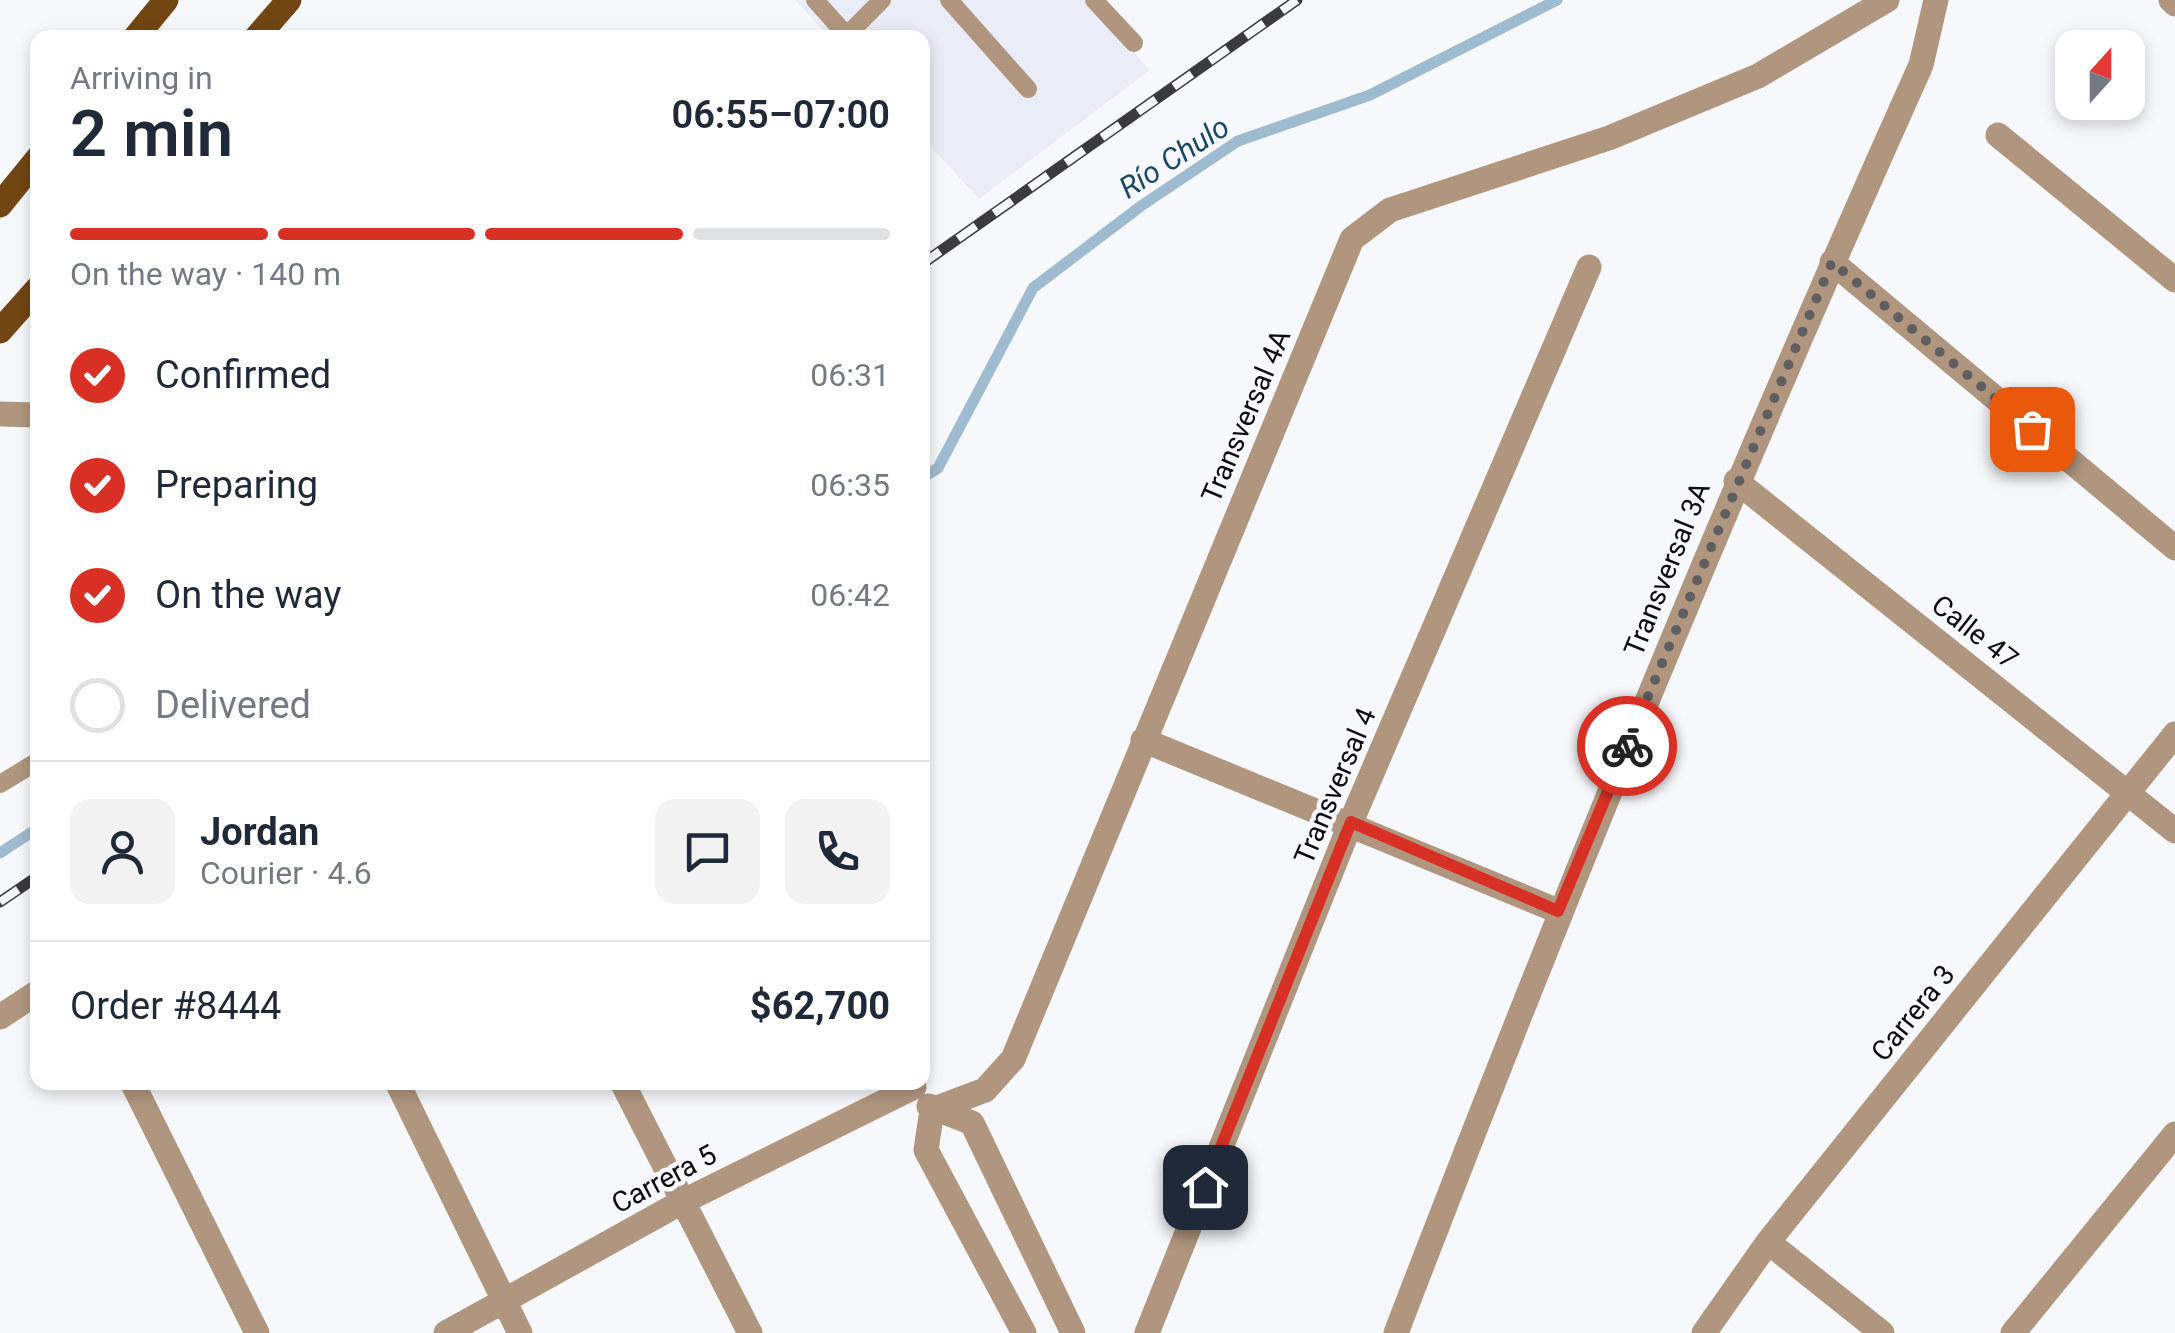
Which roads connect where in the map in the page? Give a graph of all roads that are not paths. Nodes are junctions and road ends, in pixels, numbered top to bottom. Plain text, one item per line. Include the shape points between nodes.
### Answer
1 (166, 0) edge
2 (289, 0) edge
3 (815, 0) edge
4 (882, 0) edge
5 (949, 0) edge
6 (1094, 0) edge
7 (1936, 0) edge
8 (1882, 3) edge
9 (142, 30) edge
10 (263, 30) edge
11 (842, 30) edge
12 (854, 30) edge
13 (1134, 42) dead end
14 (1028, 89) dead end
15 (1998, 135) dead end
16 (30, 168) edge
17 (0, 205) edge
18 (1832, 262) junction
19 (1589, 268) dead end
20 (2175, 280) edge
21 (30, 297) edge
22 (0, 332) edge
23 (2, 413) edge
24 (30, 415) edge
25 (30, 421) edge
26 (1736, 481) junction
27 (2175, 548) edge
28 (2175, 734) edge
29 (1143, 740) junction
30 (30, 766) edge
31 (0, 784) edge
32 (2128, 792) junction
33 (1351, 822) junction
34 (2175, 831) edge
35 (1558, 911) junction
36 (30, 997) edge
37 (0, 1017) edge
38 (136, 1090) edge
39 (401, 1090) edge
40 (626, 1090) edge
41 (903, 1090) edge
42 (917, 1090) edge
43 (932, 1110) junction
44 (2175, 1134) edge
45 (680, 1203) junction
46 (1768, 1242) junction
47 (503, 1302) junction
48 (257, 1333) edge
49 (446, 1333) edge
50 (520, 1333) edge
51 (750, 1333) edge
52 (1024, 1333) edge
53 (1073, 1333) edge
54 (1147, 1333) edge
55 (1396, 1333) edge
56 (1704, 1333) edge
57 (1882, 1333) edge
58 (2012, 1333) edge

1 - 9 main road
2 - 10 main road
3 - 11 lane
4 - 12 lane
5 - 14 lane
6 - 13 lane
7 - 18 street, Transversal 3A via 1921,66
8 - 29 street, Transversal 4A via 1758,76 1609,138 1390,210 1352,239
15 - 20 street
16 - 17 main road
18 - 26 street, Transversal 3A
18 - 27 street
19 - 33 street, Transversal 4
21 - 22 main road
23 - 24 street
23 - 25 lane
26 - 32 street, Calle 47
26 - 35 street, Transversal 3A
28 - 32 street, Carrera 3
29 - 33 street
29 - 43 street, Transversal 4A via 1013,1060 985,1090
30 - 31 lane
32 - 34 street, Calle 47
32 - 46 street, Carrera 3
33 - 35 street
33 - 54 street, Transversal 4
35 - 55 street, Transversal 3A
36 - 37 street
38 - 48 street
39 - 47 street
40 - 45 street
41 - 45 street, Carrera 5
42 - 43 street
43 - 52 street via 926,1150
43 - 53 street via 972,1123
44 - 58 street
45 - 47 street, Carrera 5
45 - 51 street
46 - 56 street, Carrera 3
46 - 57 street
47 - 49 street, Carrera 5
47 - 50 street

